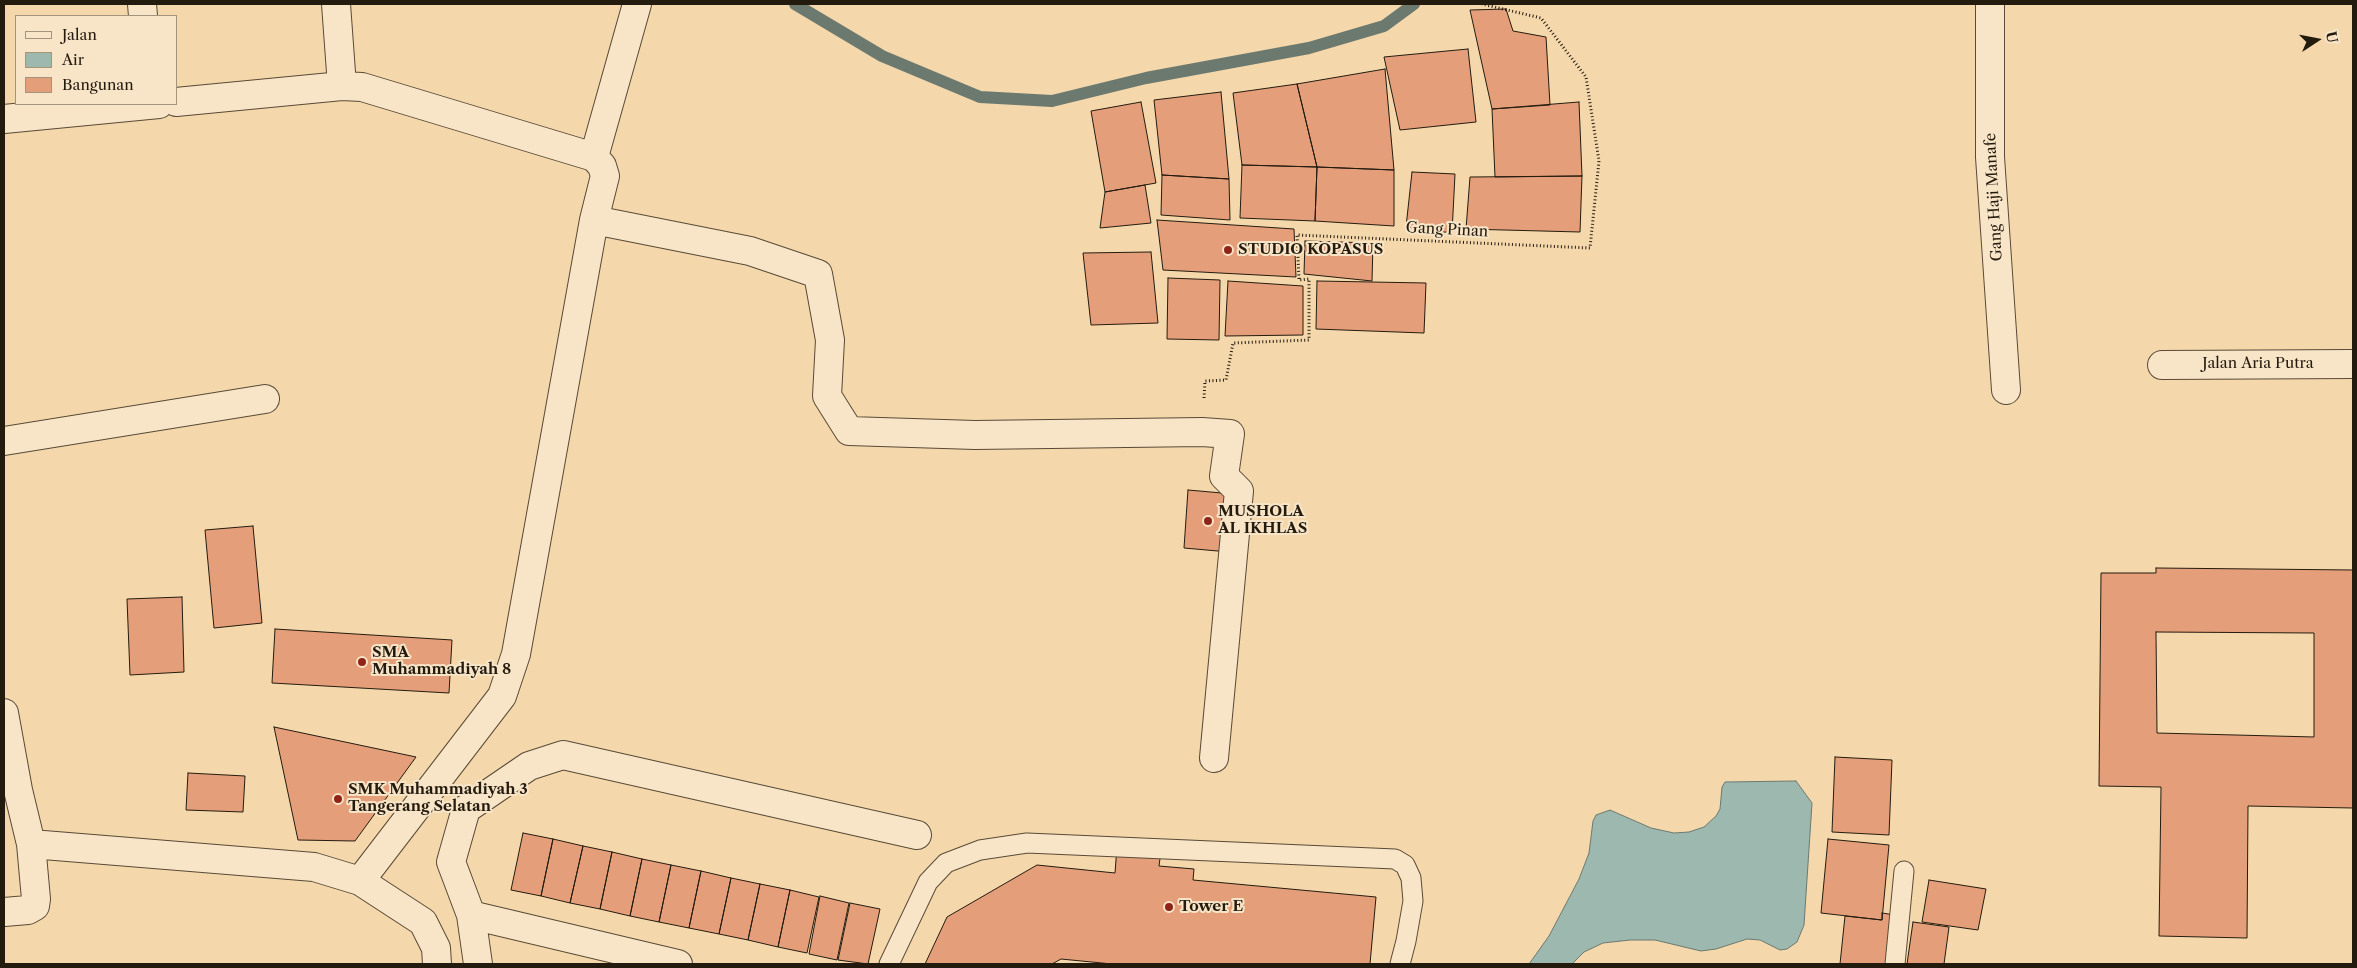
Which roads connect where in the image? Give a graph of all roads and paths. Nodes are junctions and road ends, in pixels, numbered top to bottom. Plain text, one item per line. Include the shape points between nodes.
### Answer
1 (336, 4) edge
2 (637, 4) edge
3 (1482, 4) edge
4 (1990, 4) edge
5 (342, 86) junction
6 (178, 102) edge
7 (149, 105) edge
8 (4, 119) edge
9 (594, 157) junction
10 (594, 220) junction
11 (2353, 364) edge
12 (2162, 365) dead end
13 (2006, 390) dead end
14 (265, 399) dead end
15 (1202, 432) junction
16 (4, 441) edge
17 (4, 713) edge
18 (1214, 758) dead end
19 (917, 835) dead end
20 (31, 844) junction
21 (1904, 871) dead end
22 (360, 882) junction
23 (4, 912) edge
24 (471, 915) junction
25 (437, 964) edge
26 (478, 964) edge
27 (678, 964) edge
28 (889, 964) edge
29 (1400, 964) edge
30 (1895, 964) edge

1 - 5 street
2 - 9 street
3 - 15 path, Gang Pinan via 1542,18 1586,77 1599,161 1590,248 1297,235 1299,280 1309,279 1309,340 1233,343 1226,380 1205,381
4 - 13 street, Gang Haji Manafe via 1990,157
5 - 6 street
5 - 9 street via 362,87
7 - 8 street
9 - 10 street via 605,176
10 - 15 street via 750,251 818,274 830,340 827,396 849,431 975,435
10 - 22 street via 516,654 502,696
11 - 12 street, Jalan Aria Putra
14 - 16 street
15 - 18 street via 1230,434 1224,476 1239,491
17 - 20 street
19 - 24 street via 563,756 529,766 466,809 451,862
20 - 22 street via 314,867
20 - 23 street via 35,906 28,910
21 - 30 lane
22 - 25 street via 423,922 436,948
24 - 26 street
24 - 27 street
28 - 29 lane via 928,882 946,863 980,850 1027,843 1395,859 1405,865 1411,878 1413,901

